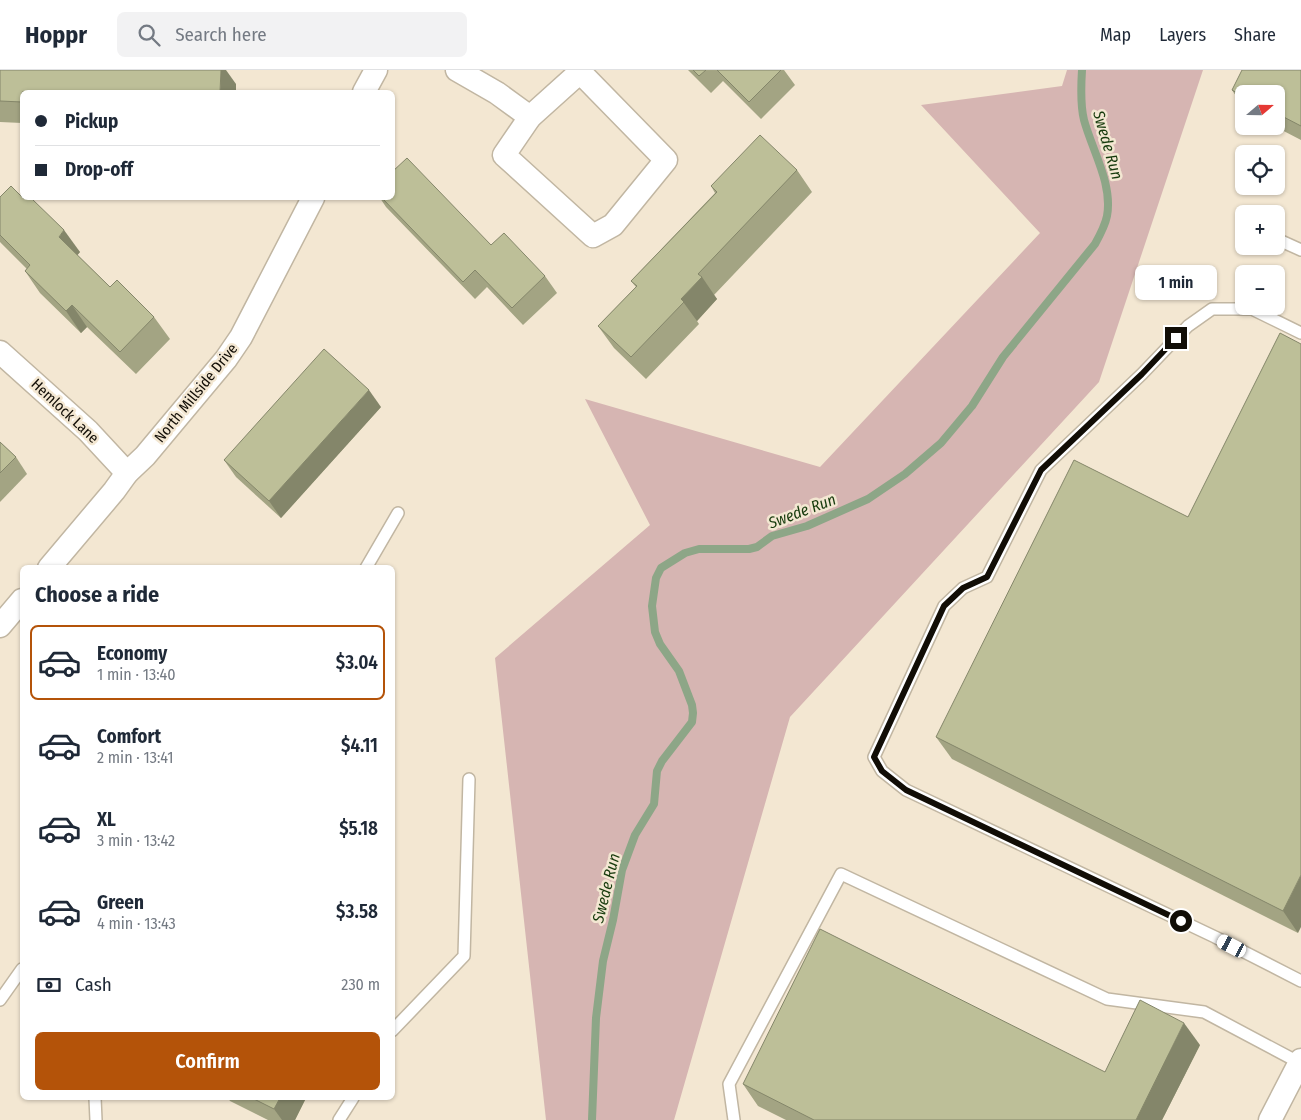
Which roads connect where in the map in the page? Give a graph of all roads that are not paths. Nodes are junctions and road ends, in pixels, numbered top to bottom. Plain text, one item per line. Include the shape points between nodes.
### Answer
1 (376, 70) edge
2 (457, 70) edge
3 (365, 90) edge
4 (530, 117) junction
5 (312, 200) edge
6 (1285, 243) edge
7 (1301, 250) edge
8 (1301, 333) edge
9 (0, 352) edge
10 (127, 473) junction
11 (398, 514) dead end
12 (52, 565) edge
13 (368, 565) edge
14 (20, 602) edge
15 (0, 626) edge
16 (468, 779) dead end
17 (20, 972) edge
18 (1301, 981) edge
19 (0, 1000) edge
20 (395, 1028) edge
21 (1300, 1061) edge
22 (95, 1100) edge
23 (352, 1100) edge
24 (96, 1120) edge
25 (339, 1120) edge
26 (734, 1120) edge
27 (1270, 1120) edge

1 - 3 street
2 - 4 street
4 - 4 street via 580,72 666,160 613,225 594,236 504,155
5 - 10 street, North Millside Drive via 241,337 170,427
6 - 7 lane
8 - 18 lane via 1252,309 1212,309 1188,326 1041,470 987,577 963,588 944,606 874,757 882,771 906,790
9 - 10 street, Hemlock Lane via 88,431
10 - 12 street, North Millside Drive
11 - 13 lane
14 - 15 street
16 - 20 lane via 464,956
17 - 19 lane
21 - 26 lane via 1204,1012 1106,999 841,874 729,1084
21 - 27 street
22 - 24 lane
23 - 25 lane

